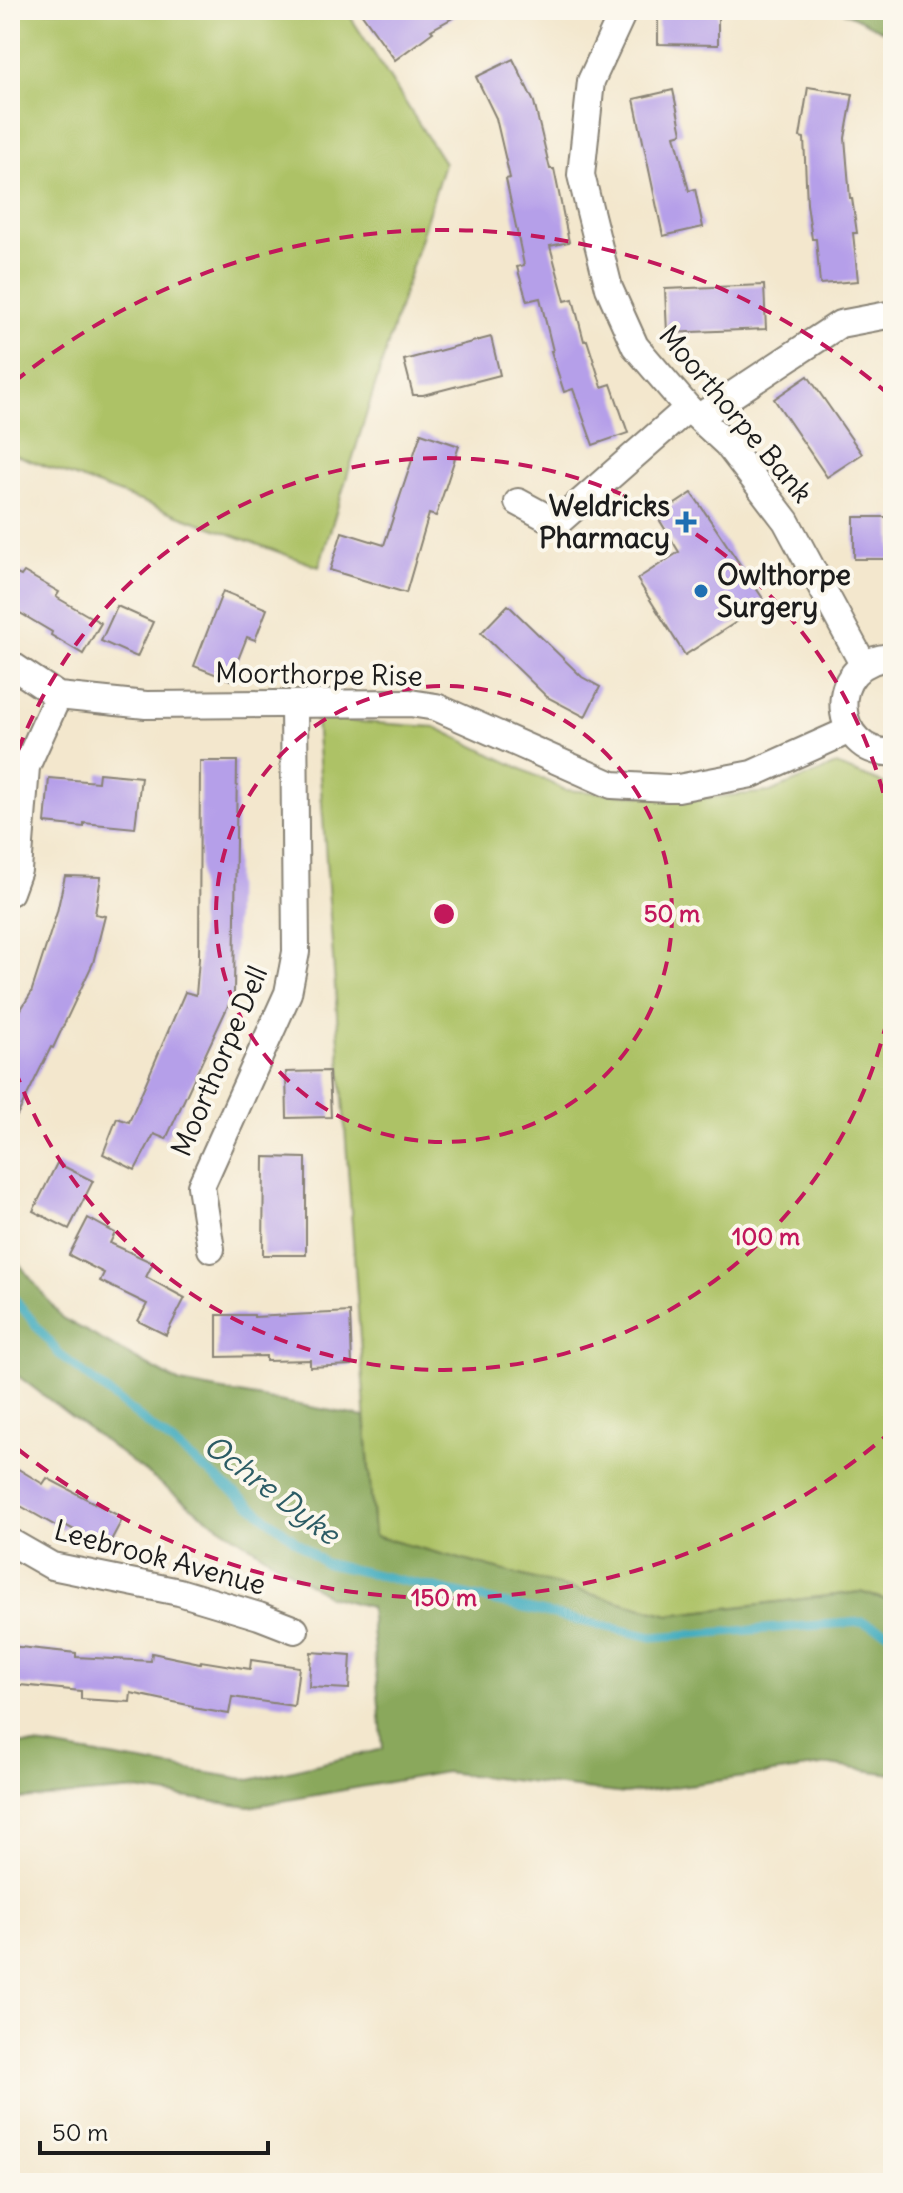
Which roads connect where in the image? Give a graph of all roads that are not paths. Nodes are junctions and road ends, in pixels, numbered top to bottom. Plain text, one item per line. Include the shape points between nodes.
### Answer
1 (624, 10) edge
2 (893, 314) edge
3 (693, 412) junction
4 (518, 502) dead end
5 (893, 657) edge
6 (10, 664) edge
7 (863, 664) junction
8 (58, 696) junction
9 (294, 705) junction
10 (850, 730) junction
11 (893, 752) edge
12 (10, 892) edge
13 (211, 1249) dead end
14 (10, 1542) edge
15 (295, 1630) dead end

1 - 3 street, Moorthorpe Bank via 591,81 581,175 609,288 635,346
2 - 3 street via 840,324
3 - 4 street via 557,523
3 - 7 street, Moorthorpe Bank via 727,444 786,521
5 - 7 street
6 - 8 street, Moorthorpe Rise
7 - 10 street via 851,676 843,698
8 - 9 street, Moorthorpe Rise via 146,705
8 - 12 street via 26,767 18,870
9 - 10 street, Moorthorpe Rise via 436,707 612,785 668,788 752,774
9 - 13 street, Moorthorpe Dell via 296,952 288,993 201,1186
10 - 11 street via 870,748
14 - 15 street, Leebrook Avenue via 52,1566 179,1592

